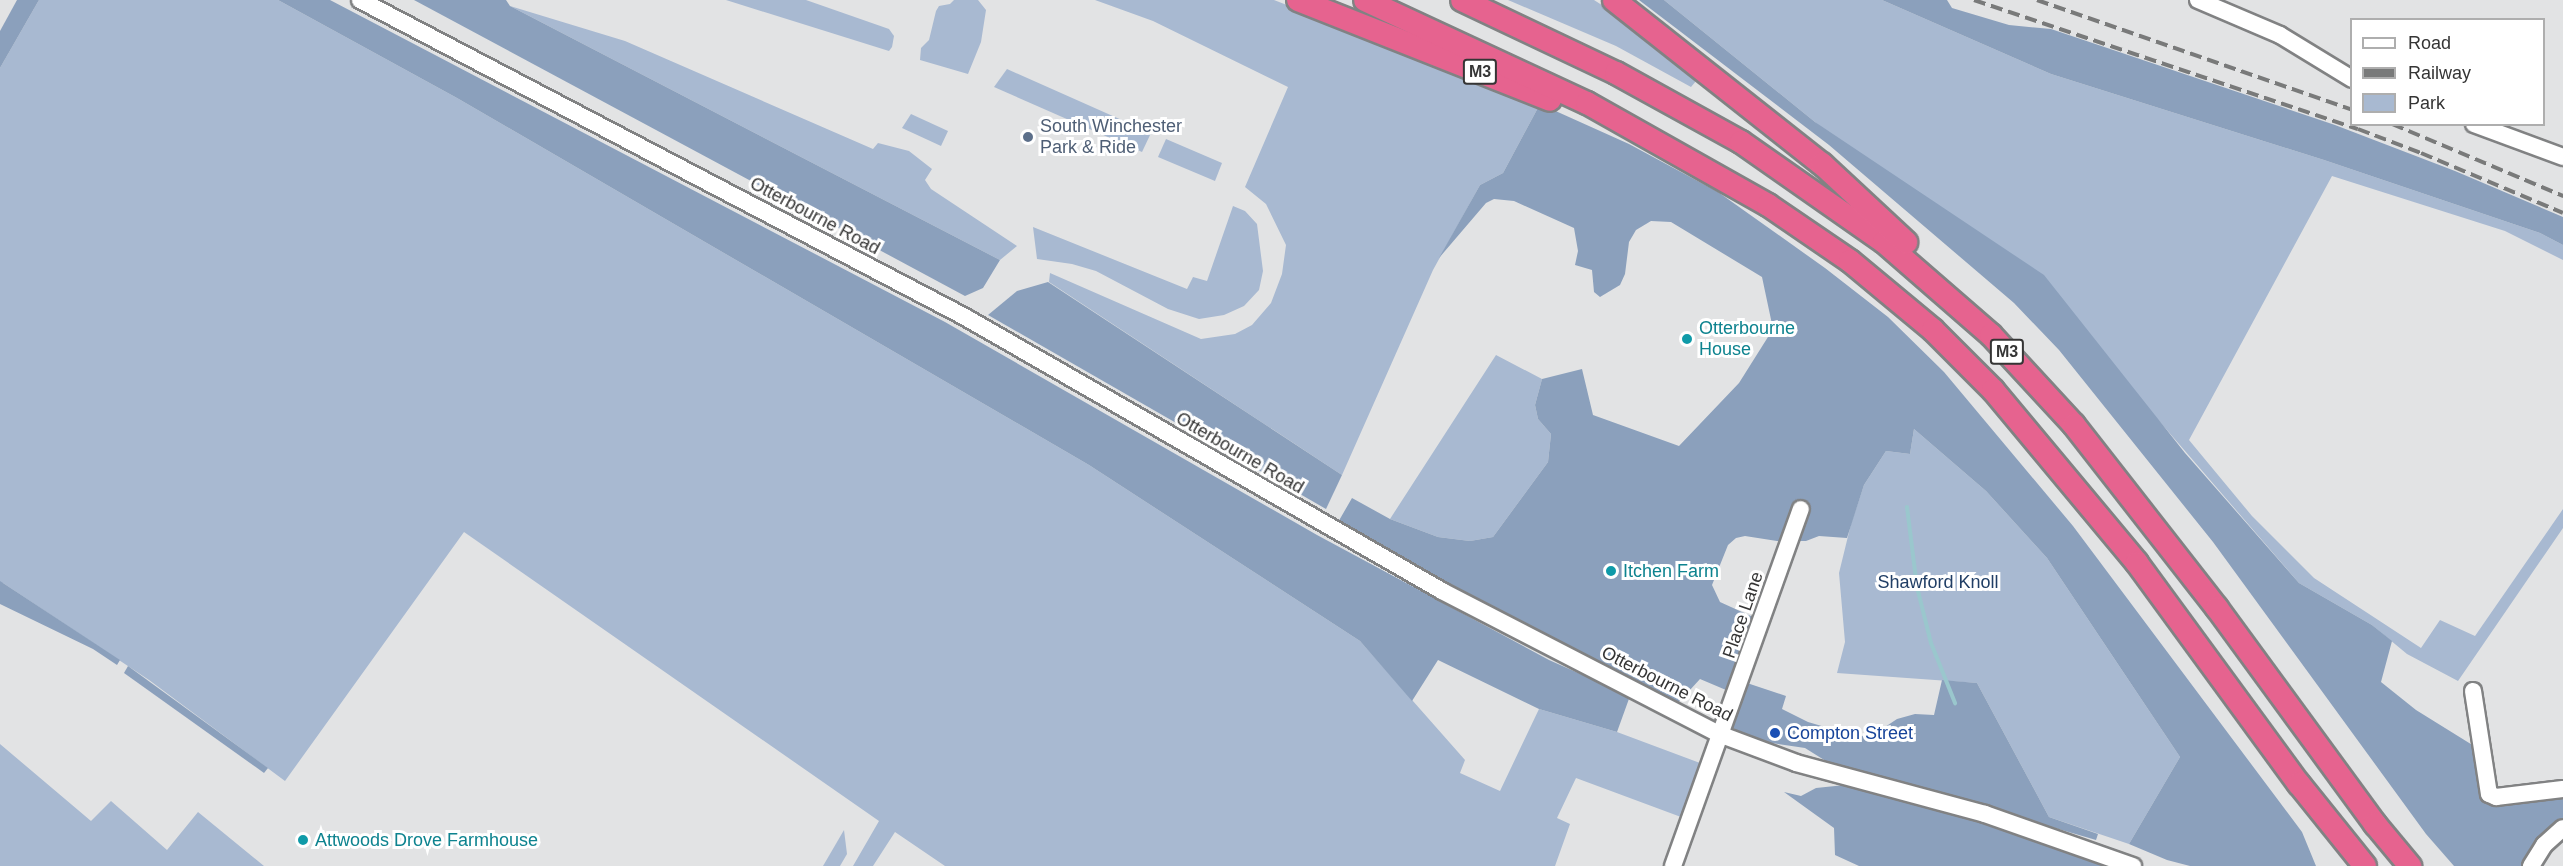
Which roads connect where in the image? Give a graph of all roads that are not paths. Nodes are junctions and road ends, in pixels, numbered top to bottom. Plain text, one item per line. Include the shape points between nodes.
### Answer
1 (360, 0) edge
2 (1298, 0) edge
3 (1365, 0) edge
4 (1462, 0) edge
5 (1614, 0) edge
6 (2198, 0) edge
7 (2350, 78) edge
8 (2479, 126) edge
9 (1663, 145) junction
10 (2563, 157) edge
11 (1991, 336) junction
12 (1801, 509) dead end
13 (2473, 691) dead end
14 (1719, 734) junction
15 (2563, 789) edge
16 (2563, 828) edge
17 (1673, 866) edge
18 (2133, 866) edge
19 (2365, 866) edge
20 (2410, 866) edge
21 (2531, 866) edge

1 - 14 street, Otterbourne Road via 965,317 1434,586
2 - 9 highway, M3
3 - 9 highway, M3 via 1518,69
4 - 11 highway, M3 via 1616,73 1741,142 1884,242
5 - 11 highway, M3 via 1822,164 1934,269
6 - 7 street via 2280,35
8 - 10 street
9 - 19 highway, M3 via 1768,205 1850,261 1934,330 1993,390 2137,563 2299,784
11 - 20 highway, M3 via 2074,425
12 - 14 street, Place Lane
13 - 15 street via 2489,794 2496,797
14 - 17 street
14 - 18 street, Otterbourne Road via 1796,763 1985,814
16 - 21 street via 2544,845

